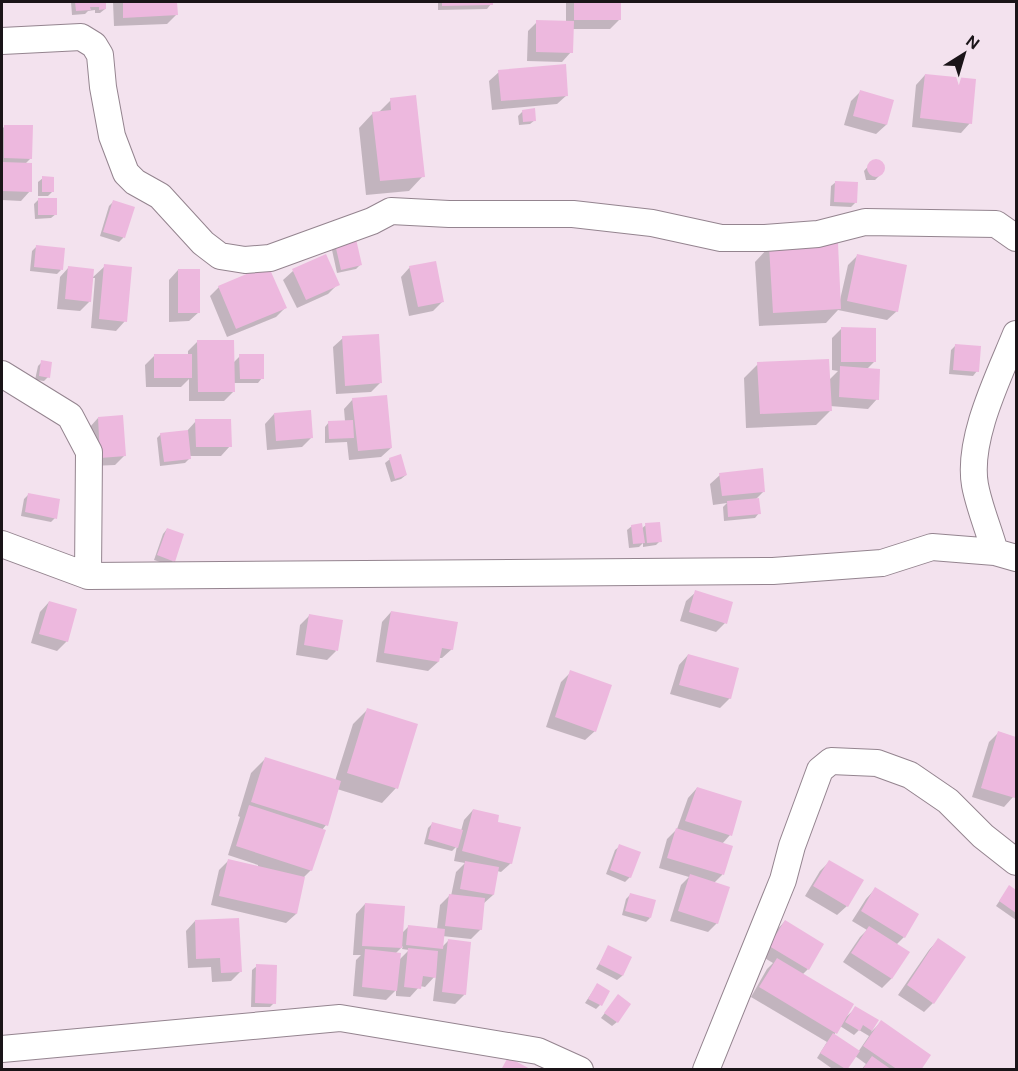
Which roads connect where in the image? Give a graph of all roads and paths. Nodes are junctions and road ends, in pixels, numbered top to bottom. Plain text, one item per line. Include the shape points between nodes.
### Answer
1 (2, 41) edge
2 (1017, 238) edge
3 (1017, 334) edge
4 (2, 374) edge
5 (2, 544) edge
6 (1006, 555) edge
7 (88, 576) junction
8 (1017, 862) edge
9 (2, 1049) edge
10 (580, 1070) edge
11 (706, 1070) edge

1 - 2 street via 81,37 94,45 100,55 111,136 126,173 160,196 203,243 220,255 244,260 270,258 391,211 573,214 652,223 721,238 818,234 865,222 996,224
3 - 6 street via 974,452 975,484
4 - 7 street via 70,416 88,452
5 - 7 street
6 - 7 street via 932,547 882,563 773,571
8 - 11 street via 983,836 948,801 910,775 877,762 831,761 820,770 783,880
9 - 10 street via 340,1018 538,1051

